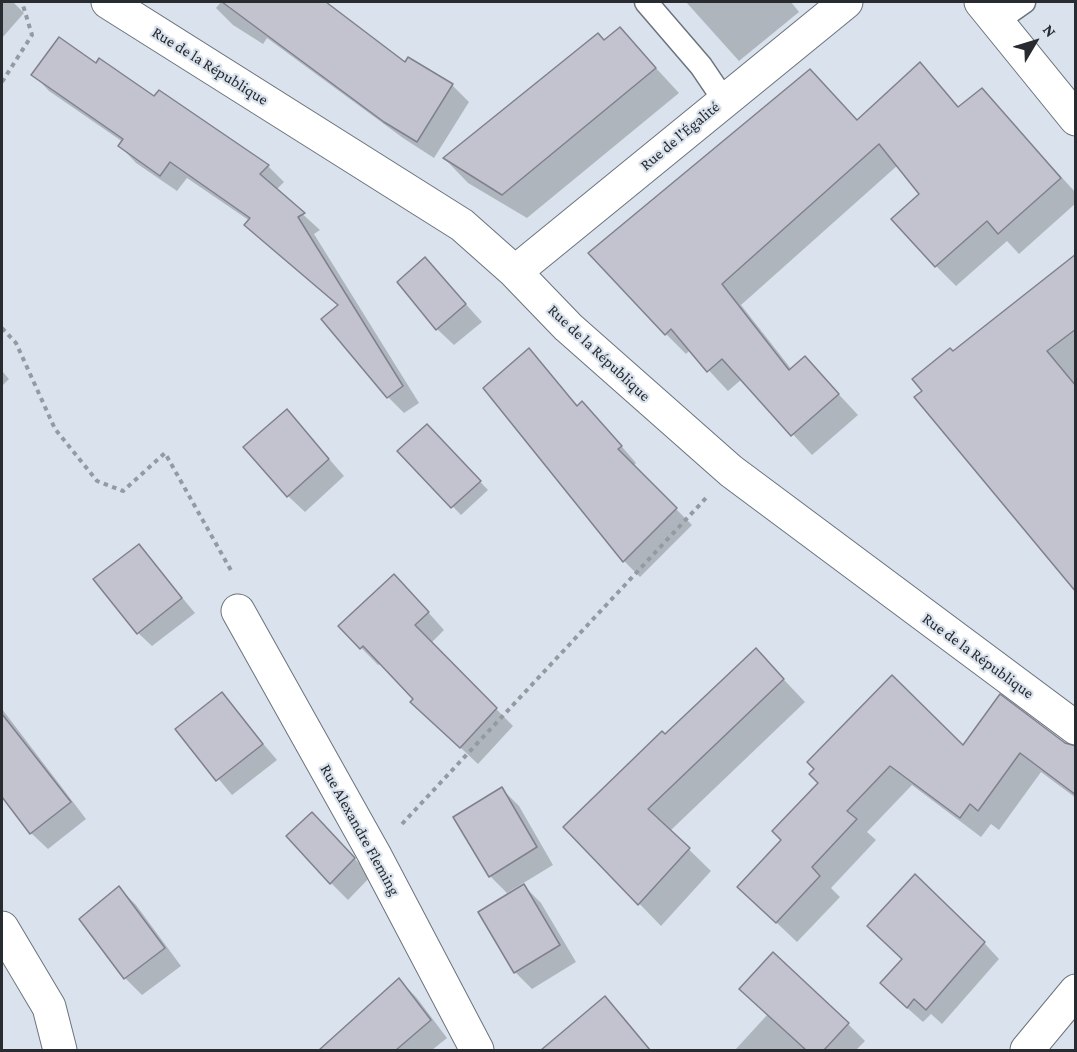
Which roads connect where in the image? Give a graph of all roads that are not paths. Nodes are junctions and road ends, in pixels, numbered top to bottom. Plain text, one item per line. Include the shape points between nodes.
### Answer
1 (108, 2) edge
2 (646, 2) edge
3 (846, 2) edge
4 (1024, 2) edge
5 (989, 11) edge
6 (724, 100) junction
7 (1076, 118) edge
8 (516, 272) junction
9 (238, 611) road end
10 (1076, 728) edge
11 (2, 928) edge
12 (1076, 992) edge
13 (60, 1050) edge
14 (477, 1050) edge
15 (1027, 1050) edge

1 - 8 street, Rue de la République via 462,225
2 - 6 lane via 701,66
3 - 6 street, Rue de l'Égalité
4 - 5 lane
5 - 7 street
6 - 8 street, Rue de l'Égalité
8 - 10 street, Rue de la République via 568,327 731,471
9 - 14 street, Rue Alexandre Fleming via 374,854
11 - 13 street via 49,1007
12 - 15 street

